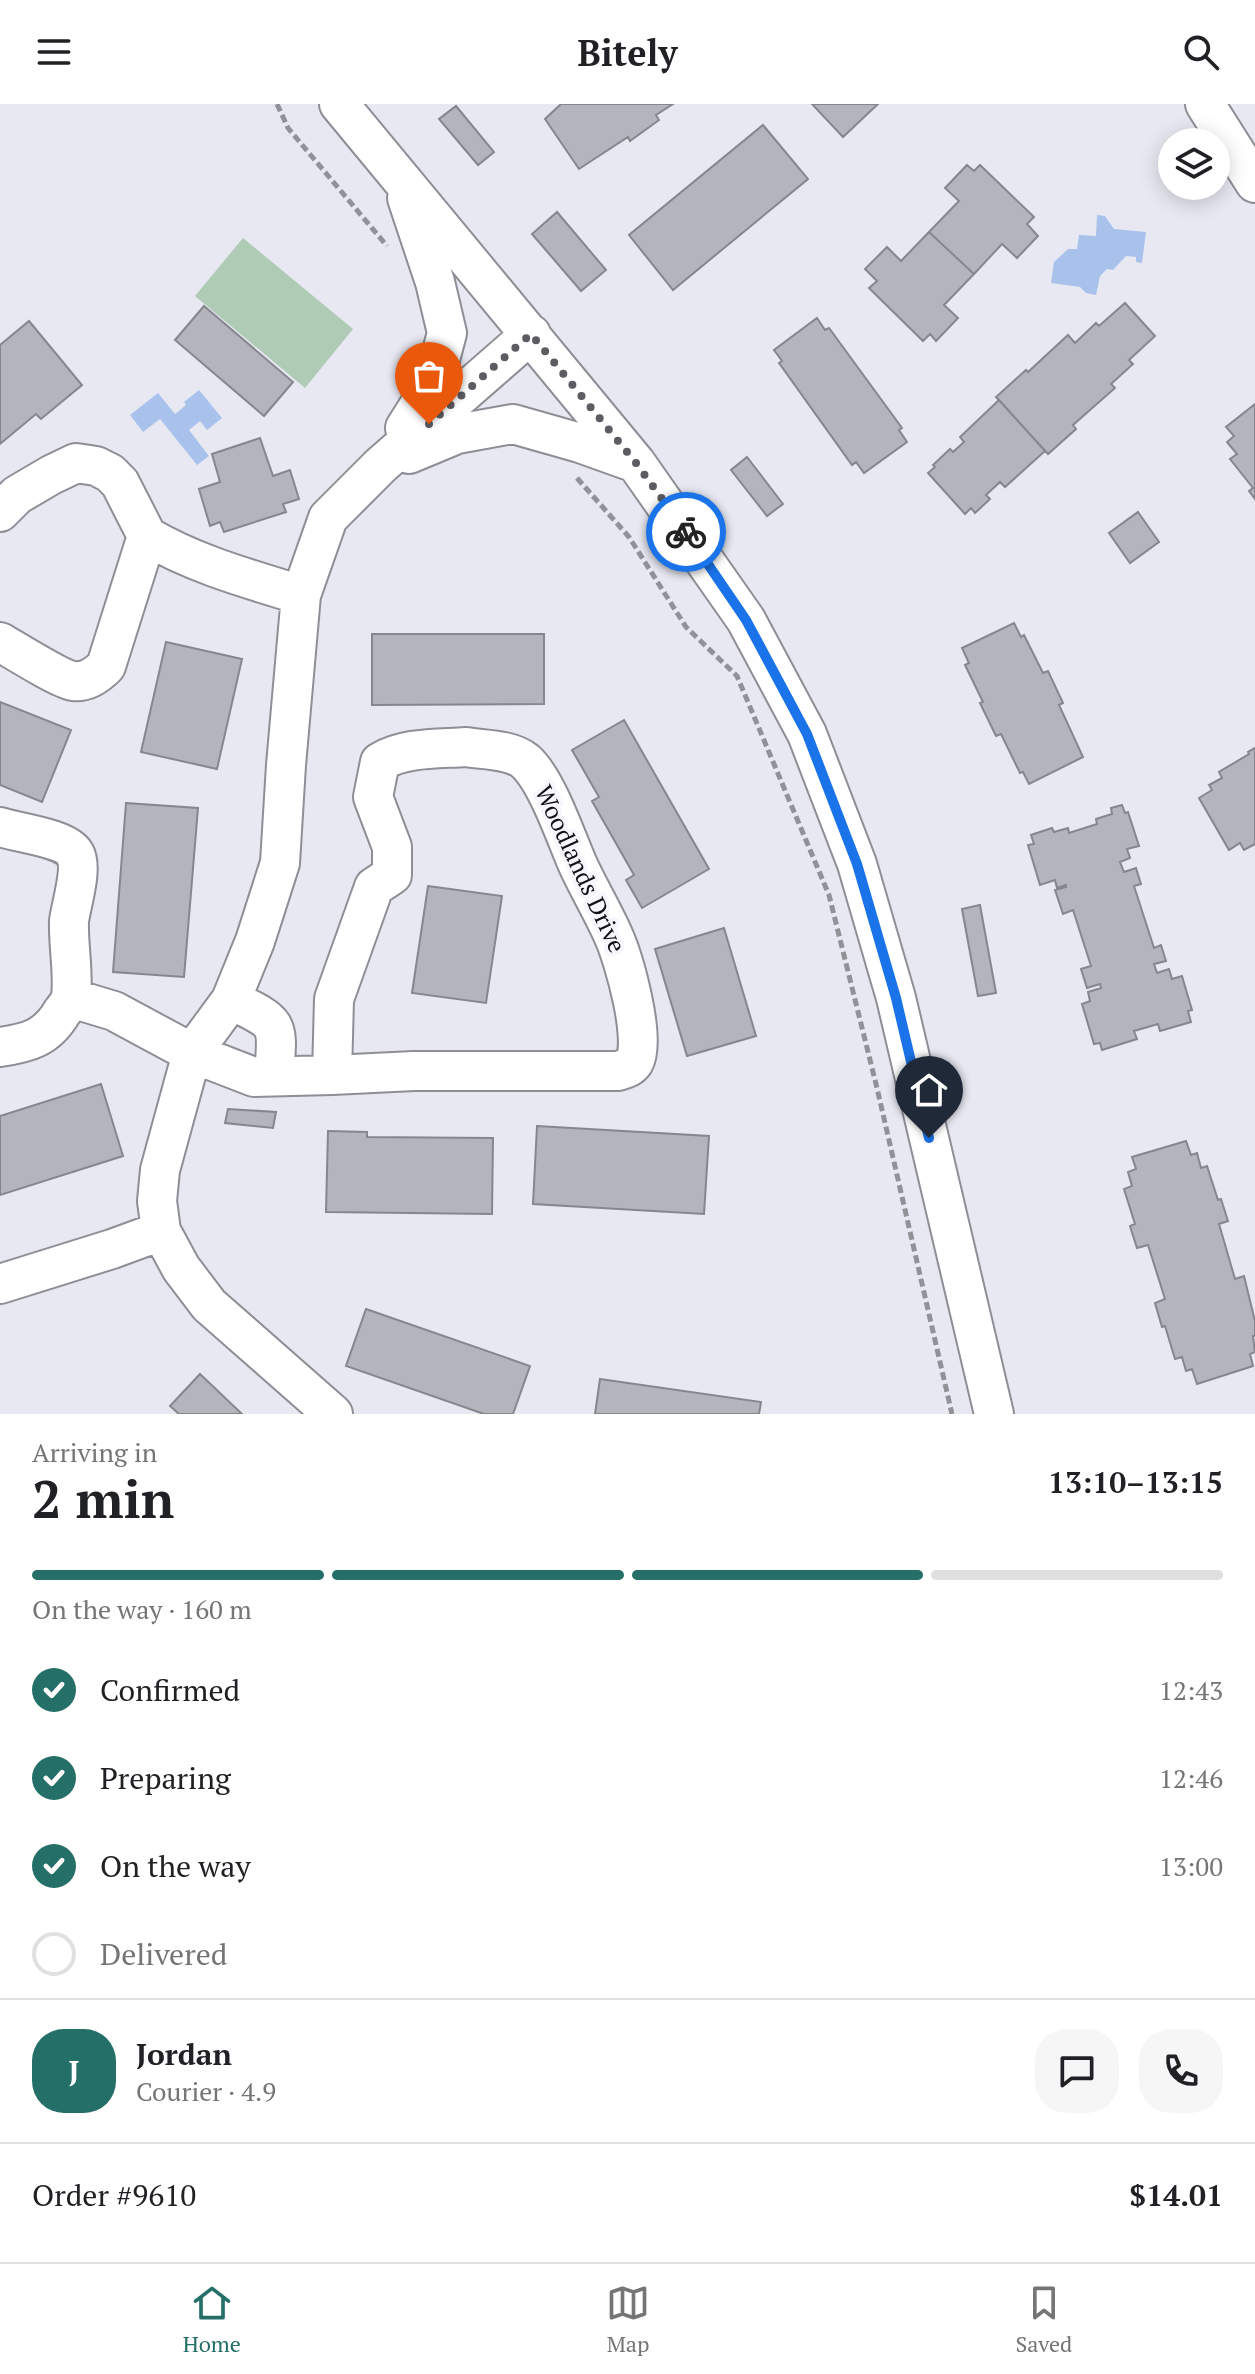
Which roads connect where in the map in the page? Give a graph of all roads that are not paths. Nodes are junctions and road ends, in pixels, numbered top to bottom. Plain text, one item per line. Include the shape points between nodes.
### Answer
1 (339, 104) edge
2 (1205, 104) edge
3 (399, 176) junction
4 (1255, 183) edge
5 (531, 334) junction
6 (636, 463) junction
7 (381, 465) junction
8 (0, 512) edge
9 (147, 536) junction
10 (301, 595) junction
11 (0, 642) edge
12 (0, 827) edge
13 (71, 998) junction
14 (231, 1000) junction
15 (0, 1047) edge
16 (192, 1053) junction
17 (332, 1075) junction
18 (274, 1076) junction
19 (161, 1231) junction
20 (0, 1284) edge
21 (333, 1414) edge
22 (994, 1414) edge

1 - 3 street
2 - 4 street
3 - 5 street
3 - 7 street via 447,333 434,382
5 - 6 street
5 - 7 street
6 - 7 street via 513,424 457,434
6 - 22 street via 746,620 807,734 857,864 896,998
7 - 10 street via 328,518
8 - 9 street via 17,495 76,463 96,466 120,483
9 - 10 street via 169,549
9 - 11 street via 106,666 98,674 70,681
10 - 14 street via 280,863
12 - 13 street via 53,840 75,854 78,866 69,922
13 - 15 street via 46,1033
13 - 16 street, Woodlands Drive via 114,1011
14 - 16 street
14 - 18 street via 273,1026
16 - 18 street, Woodlands Drive via 254,1077
16 - 19 street via 160,1170
17 - 17 street, Woodlands Drive via 618,1071 635,1061 639,1037 615,938 545,790 525,761 466,747 425,749 380,762 373,797 392,847 392,875 374,887 334,999
17 - 18 street, Woodlands Drive
19 - 20 street
19 - 21 street via 209,1305

